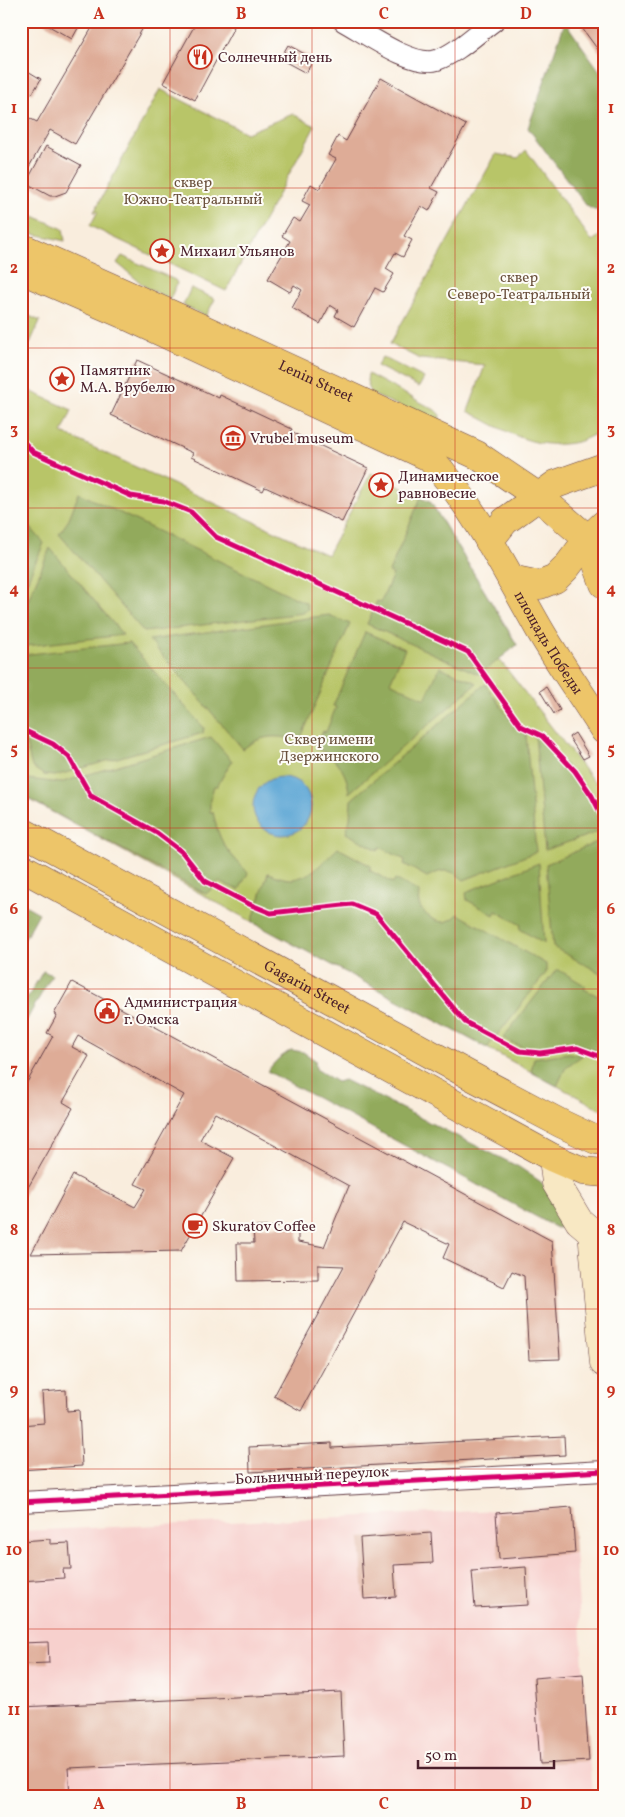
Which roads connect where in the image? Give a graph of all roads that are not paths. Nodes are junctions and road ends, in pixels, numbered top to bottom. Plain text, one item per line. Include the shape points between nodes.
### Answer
1 (344, 21) edge
2 (494, 21) edge
3 (21, 247) edge
4 (21, 270) edge
5 (429, 457) joint
6 (604, 467) edge
7 (539, 497) junction
8 (596, 532) edge
9 (488, 541) junction
10 (519, 580) junction
11 (604, 584) edge
12 (604, 730) edge
13 (21, 831) edge
14 (21, 867) edge
15 (275, 970) junction
16 (260, 997) junction
17 (600, 1141) edge
18 (553, 1158) junction
19 (600, 1173) edge
20 (598, 1228) edge
21 (604, 1363) edge
22 (604, 1471) edge
23 (21, 1502) edge

1 - 2 street via 406,57 427,62 450,53
3 - 7 main road, Lenin Street via 477,455
4 - 5 main road, Lenin Street
5 - 9 main road, площадь Победы via 454,487
6 - 7 main road via 556,484
7 - 8 main road
7 - 9 main road via 504,521
8 - 10 main road via 555,579 540,585
8 - 11 main road
9 - 10 main road, площадь Победы
10 - 12 main road, площадь Победы via 544,637
13 - 15 main road, Gagarin Street
14 - 16 main road
15 - 16 main road
15 - 17 main road, Gagarin Street via 537,1111
16 - 18 main road
18 - 19 main road via 583,1171
18 - 20 main road via 556,1183 579,1221
20 - 21 main road
22 - 23 street, Больничный переулок

